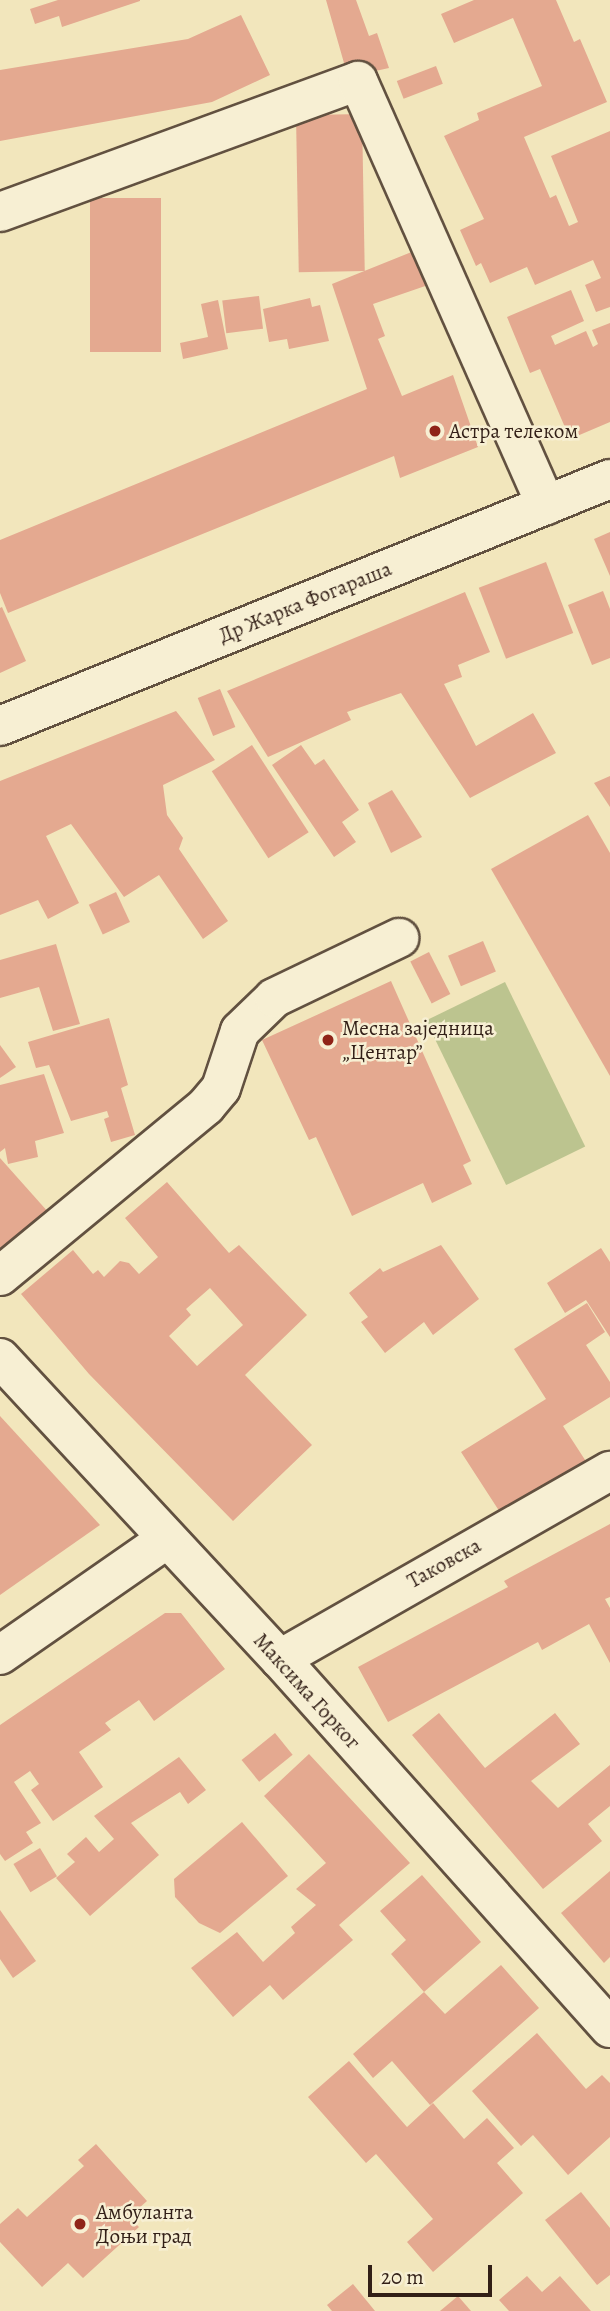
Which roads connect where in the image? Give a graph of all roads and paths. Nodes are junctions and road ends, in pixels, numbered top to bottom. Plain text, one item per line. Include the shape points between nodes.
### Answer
1 (0, 212) edge
2 (610, 479) edge
3 (546, 505) junction
4 (0, 726) edge
5 (399, 938) dead end
6 (0, 1276) edge
7 (0, 1357) edge
8 (610, 1471) edge
9 (167, 1539) junction
10 (0, 1655) edge
11 (280, 1659) junction
12 (610, 2028) edge

1 - 3 street via 358,81
2 - 3 street, Др Жарка Фогараша
3 - 4 street, Др Жарка Фогараша
5 - 6 street via 274,998 240,1031 220,1087 206,1106
7 - 9 street, Максима Горког
8 - 11 street, Таковска
9 - 10 street
9 - 11 street, Максима Горког
11 - 12 street, Максима Горког

